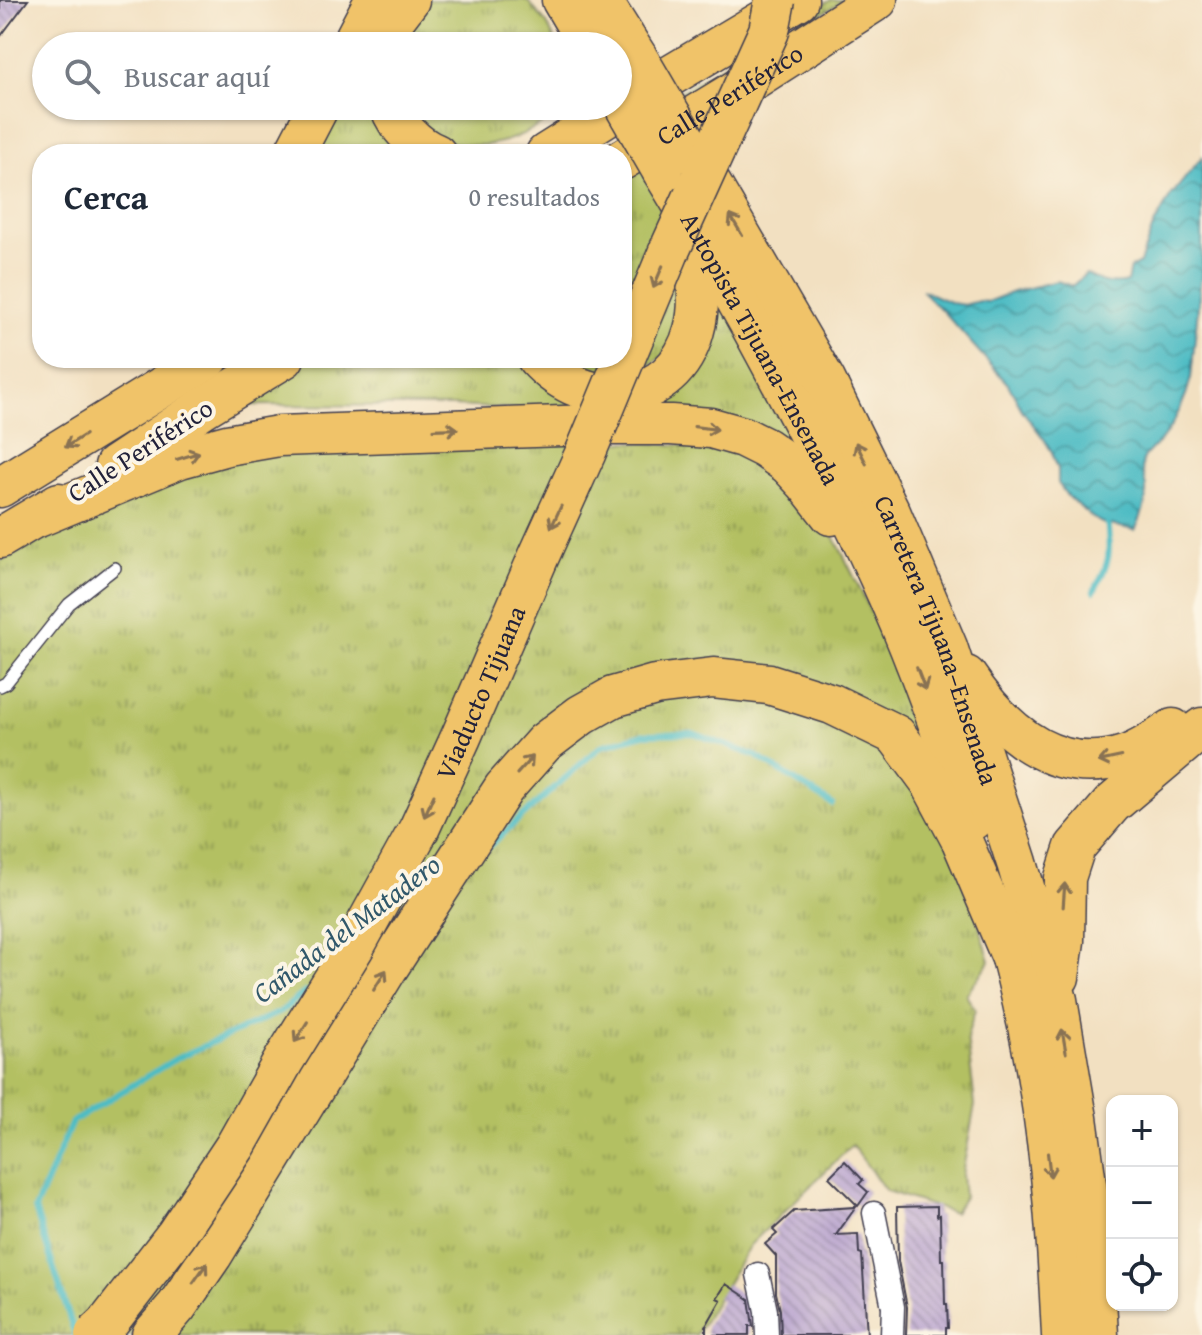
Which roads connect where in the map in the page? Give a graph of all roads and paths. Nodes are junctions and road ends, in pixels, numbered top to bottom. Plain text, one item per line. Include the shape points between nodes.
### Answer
1 (375, 0) edge
2 (409, 0) edge
3 (542, 0) edge
4 (745, 0) edge
5 (775, 0) edge
6 (798, 0) edge
7 (877, 0) edge
8 (590, 14) edge
9 (358, 32) edge
10 (390, 32) edge
11 (610, 32) edge
12 (632, 52) edge
13 (651, 69) junction
14 (632, 85) edge
15 (632, 110) edge
16 (312, 120) edge
17 (397, 120) edge
18 (590, 120) edge
19 (299, 144) edge
20 (420, 144) edge
21 (561, 144) edge
22 (632, 154) edge
23 (678, 163) junction
24 (688, 211) junction
25 (632, 341) edge
26 (162, 368) edge
27 (193, 368) edge
28 (268, 368) edge
29 (547, 368) edge
30 (621, 368) edge
31 (141, 401) junction
32 (0, 487) edge
33 (38, 517) junction
34 (0, 538) edge
35 (115, 568) dead end
36 (893, 607) junction
37 (947, 647) junction
38 (0, 686) edge
39 (1202, 709) edge
40 (1202, 728) edge
41 (1012, 958) junction
42 (1057, 1000) junction
43 (874, 1213) dead end
44 (758, 1274) dead end
45 (95, 1335) edge
46 (152, 1335) edge
47 (767, 1335) edge
48 (892, 1335) edge
49 (1062, 1335) edge
50 (1098, 1335) edge

1 - 9 highway
2 - 10 highway
3 - 8 highway, Carretera Tijuana–Ensenada
4 - 13 highway via 696,54
5 -> 25 highway, Viaducto Tijuana, bridge via 769,31
6 - 13 highway, Calle Periférico
7 - 22 highway, Calle Periférico
8 - 11 highway, Carretera Tijuana–Ensenada
12 - 13 highway, Carretera Tijuana–Ensenada
13 - 14 highway
13 - 23 highway, Carretera Tijuana–Ensenada, bridge
15 - 23 highway, Autopista Tijuana-Ensenada, bridge
16 - 19 highway
17 - 20 highway
18 - 21 highway
23 - 24 highway, Autopista Tijuana-Ensenada
37 -> 23 highway, Carretera Tijuana–Ensenada via 890,512 825,380
24 - 29 highway via 697,303 695,329 677,366 648,389 604,396 560,380
24 - 36 highway, Autopista Tijuana-Ensenada via 793,403
26 - 31 highway
27 - 31 highway
28 - 33 highway, Calle Periférico
30 -> 45 highway, Viaducto Tijuana, bridge via 419,829 236,1145 176,1235
31 -> 32 highway
33 - 34 highway
33 -> 36 highway via 180,458 279,436 591,425 711,428 743,437 788,464 826,508
35 - 38 lane via 69,604
36 -> 41 highway, Carretera Tijuana–Ensenada via 941,728
39 -> 37 highway via 1126,756 1100,762 1069,760 1042,751 996,716
37 - 42 highway, Carretera Tijuana–Ensenada
42 -> 40 highway via 1065,878 1075,847 1112,804
46 -> 41 highway via 212,1255 504,788 544,743 613,697 713,678 769,684 832,704 896,735 930,781 962,841
41 -> 49 highway, Carretera Tijuana–Ensenada via 1040,1088
50 -> 42 highway, Carretera Tijuana–Ensenada via 1092,1227
43 - 48 street via 893,1307
44 - 47 street

